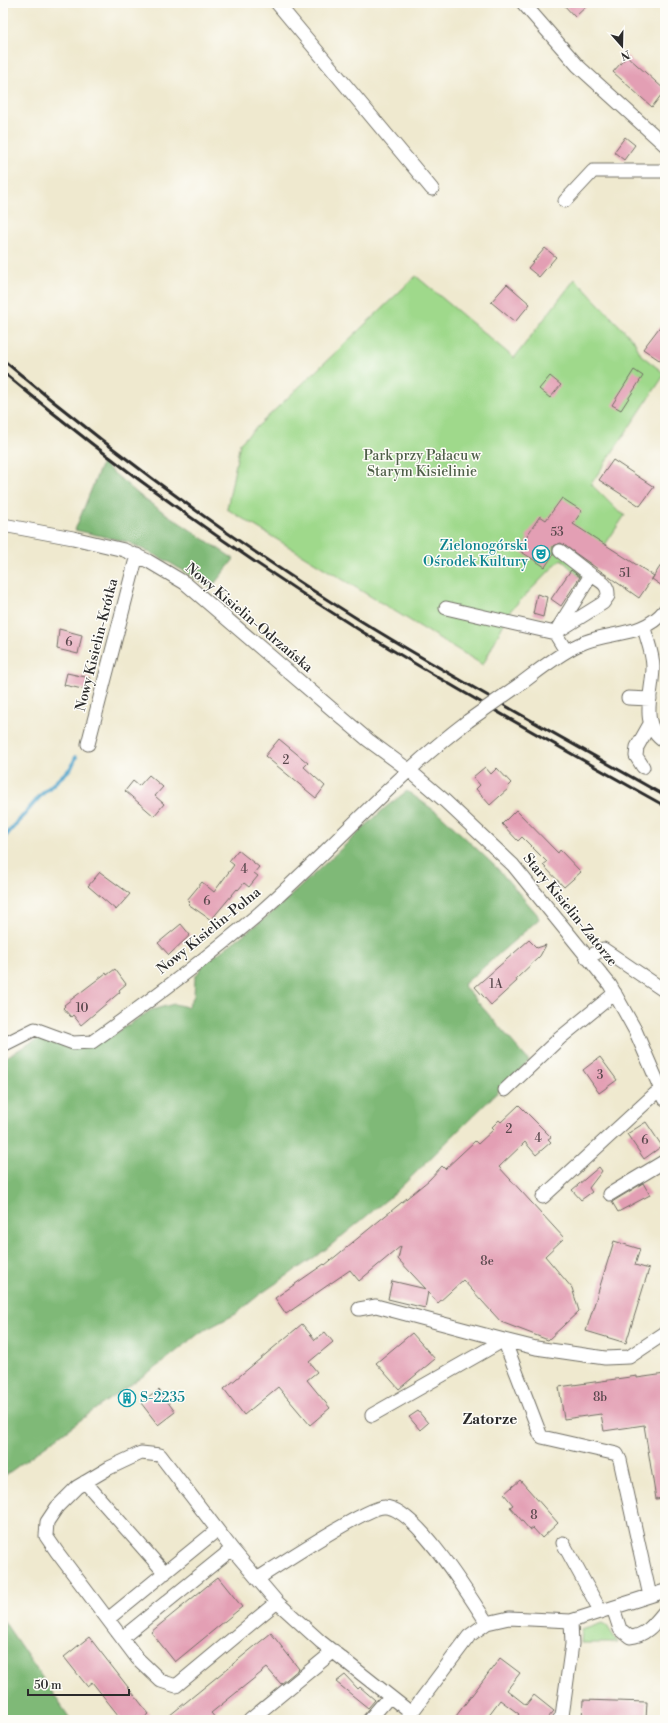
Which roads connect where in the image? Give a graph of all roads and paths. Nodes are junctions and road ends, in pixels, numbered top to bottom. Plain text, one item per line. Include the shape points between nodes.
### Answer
1 (277, 3) edge
2 (523, 3) edge
3 (665, 145) edge
4 (665, 170) edge
5 (432, 189) dead end
6 (565, 201) dead end
7 (3, 525) edge
8 (560, 551) dead end
9 (137, 555) junction
10 (591, 575) junction
11 (446, 608) dead end
12 (665, 610) edge
13 (644, 628) junction
14 (555, 632) junction
15 (566, 651) junction
16 (628, 698) dead end
17 (650, 698) junction
18 (650, 724) junction
19 (665, 742) edge
20 (88, 744) dead end
21 (643, 767) dead end
22 (410, 771) junction
23 (587, 958) junction
24 (665, 991) edge
25 (615, 993) junction
26 (3, 1045) edge
27 (505, 1090) dead end
28 (664, 1094) edge
29 (665, 1161) edge
30 (610, 1194) dead end
31 (543, 1197) dead end
32 (360, 1309) dead end
33 (665, 1333) edge
34 (504, 1340) junction
35 (372, 1415) dead end
36 (85, 1482) junction
37 (217, 1530) junction
38 (563, 1543) dead end
39 (232, 1549) junction
40 (165, 1573) junction
41 (256, 1579) junction
42 (665, 1591) edge
43 (650, 1596) junction
44 (277, 1602) junction
45 (607, 1610) junction
46 (665, 1611) edge
47 (108, 1619) junction
48 (571, 1621) junction
49 (488, 1623) junction
50 (122, 1638) junction
51 (334, 1651) junction
52 (389, 1697) junction
53 (408, 1717) edge
54 (250, 1720) edge
55 (369, 1720) edge
56 (559, 1720) edge

1 - 5 street
2 - 3 street via 578,66
4 - 6 street via 593,171
7 - 9 street, Nowy Kisielin-Odrzańska via 108,545
8 - 10 street
9 - 20 street, Nowy Kisielin-Krótka
9 - 22 street, Nowy Kisielin-Odrzańska via 185,583 368,740
10 - 14 street
10 - 14 street via 606,584 608,596 603,603
11 - 14 street
12 - 13 street
13 - 15 street, Nowy Kisielin-Polna via 590,640
13 - 17 street via 653,661
14 - 15 street
15 - 22 street, Nowy Kisielin-Polna, bridge via 447,737
16 - 17 street
17 - 18 street
18 - 19 street
18 - 21 street via 637,747 636,756
22 - 23 street, Stary Kisielin-Zatorze via 513,865
22 - 26 street, Nowy Kisielin-Polna via 254,918 92,1042 73,1043 35,1029
23 - 24 street via 602,949
23 - 25 street, Stary Kisielin-Zatorze
25 - 27 street via 560,1038
25 - 28 street, Stary Kisielin-Zatorze
28 - 31 street via 655,1094
29 - 30 street
32 - 34 street via 376,1306
33 - 34 street via 629,1357 605,1358 536,1348
34 - 35 street
34 - 43 street via 542,1437 617,1454
36 - 37 street via 141,1454 160,1455
36 - 40 street
36 - 47 street via 57,1507 47,1522 46,1536
37 - 39 street
37 - 40 street
38 - 45 street
39 - 41 street
39 - 50 street
40 - 47 street
41 - 44 street
41 - 49 street via 361,1516 384,1507 402,1512 427,1536
42 - 43 street
43 - 45 street
44 - 50 street via 176,1686 161,1681 137,1658
44 - 51 street
45 - 46 street via 620,1629 630,1637 637,1637 646,1632
45 - 48 street
47 - 50 street
48 - 49 street via 509,1618
48 - 56 street via 572,1644 562,1716
49 - 53 street via 470,1636
51 - 52 street
51 - 54 street
52 - 53 street
52 - 55 street

